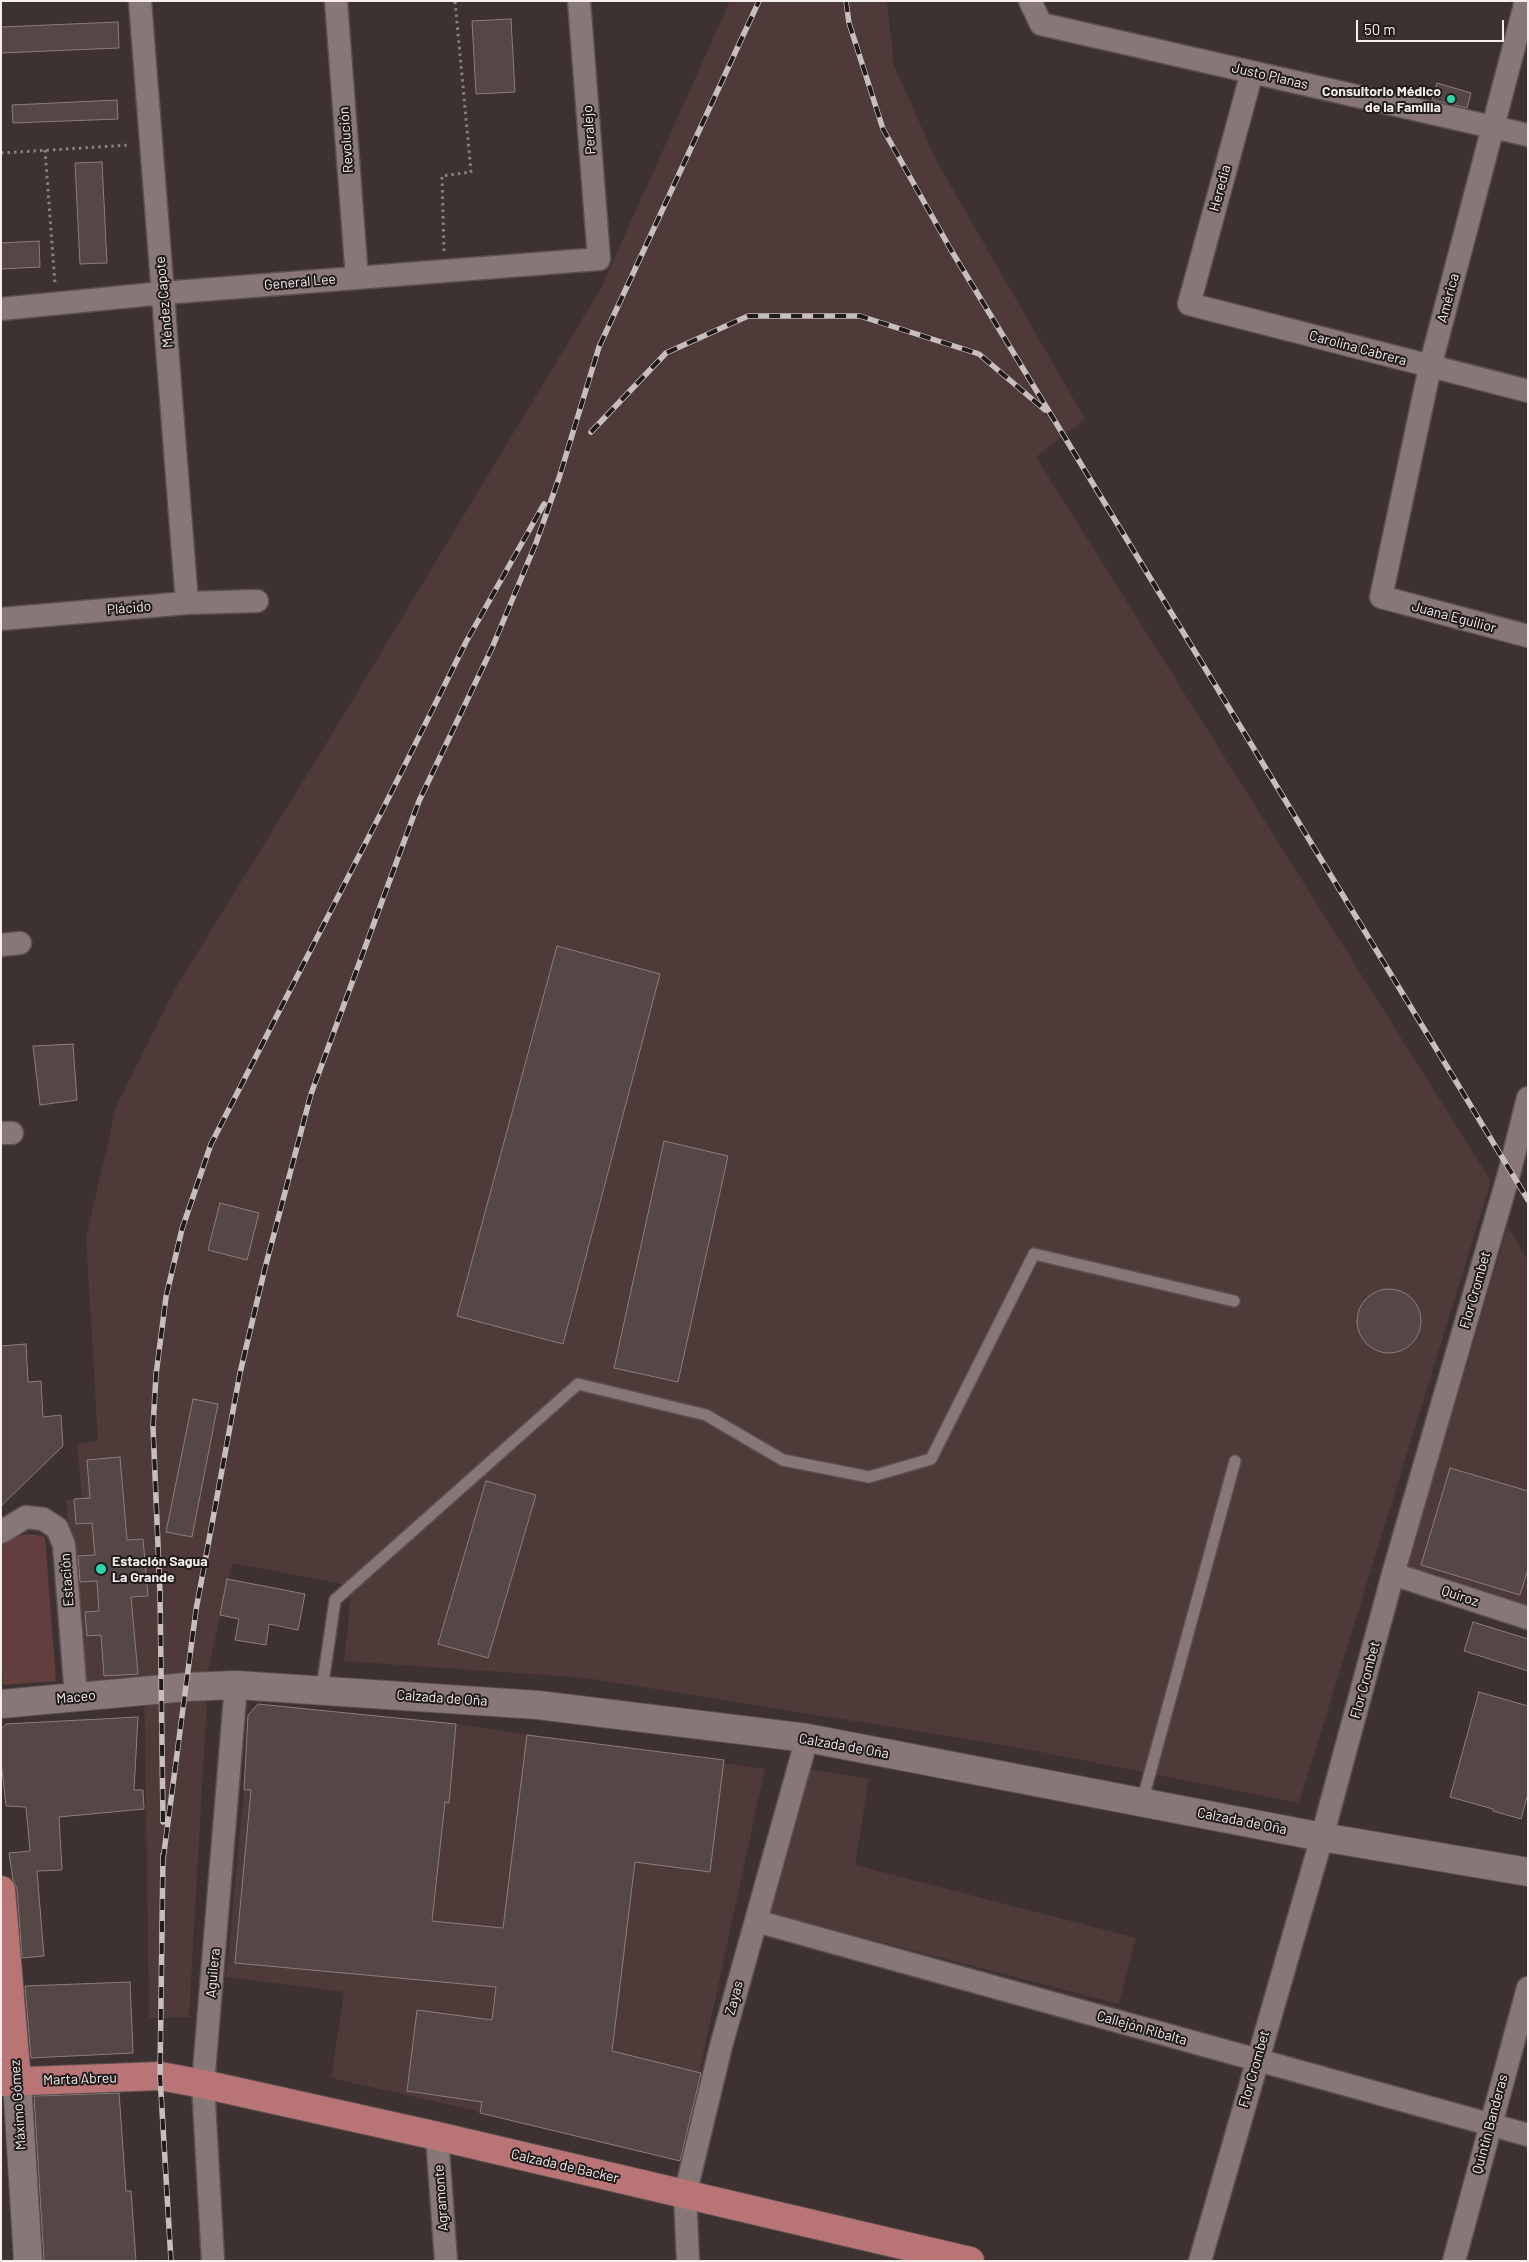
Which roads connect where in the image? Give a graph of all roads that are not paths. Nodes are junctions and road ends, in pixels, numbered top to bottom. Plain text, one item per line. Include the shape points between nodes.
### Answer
1 (140, 1) edge
2 (336, 1) edge
3 (579, 1) edge
4 (1030, 1) edge
5 (1526, 1) edge
6 (1252, 72) junction
7 (1493, 127) junction
8 (1528, 135) edge
9 (599, 259) joint
10 (357, 278) junction
11 (163, 293) junction
12 (1189, 304) joint
13 (1, 309) edge
14 (1430, 367) junction
15 (1528, 391) edge
16 (1381, 597) joint
17 (258, 601) dead end
18 (187, 603) junction
19 (1, 619) edge
20 (1528, 636) edge
21 (1528, 1098) edge
22 (1526, 1121) edge
23 (1234, 1301) dead end
24 (1235, 1461) dead end
25 (4, 1528) edge
26 (1393, 1574) junction
27 (1528, 1618) edge
28 (236, 1685) junction
29 (322, 1689) junction
30 (152, 1690) joint
31 (76, 1696) junction
32 (1, 1704) edge
33 (807, 1738) junction
34 (1142, 1802) junction
35 (1322, 1836) junction
36 (1528, 1872) edge
37 (1, 1890) edge
38 (756, 1921) junction
39 (1528, 1988) edge
40 (1257, 2060) junction
41 (160, 2076) joint
42 (9, 2081) edge
43 (203, 2084) junction
44 (1490, 2125) junction
45 (1528, 2135) edge
46 (437, 2136) junction
47 (685, 2195) junction
48 (927, 2256) edge
49 (28, 2261) edge
50 (213, 2261) edge
51 (446, 2261) edge
52 (688, 2261) edge
53 (970, 2261) edge
54 (1200, 2261) edge
55 (1454, 2261) edge

1 - 11 street, Méndez Capote
2 - 10 street, Revolución
3 - 9 street, Peralejo
4 - 6 street, Justo Planas via 1041,24
5 - 7 street, América
6 - 7 street, Justo Planas
6 - 12 street, Heredia
7 - 8 street, Justo Planas
7 - 14 street, América
9 - 10 street, General Lee
10 - 11 street, General Lee
11 - 13 street, General Lee
11 - 18 street, Méndez Capote
12 - 14 street, Carolina Cabrera
14 - 15 street, Carolina Cabrera
14 - 16 street, América
16 - 20 street, Juana Eguilior
17 - 18 street, Plácido
18 - 19 street, Plácido
21 - 22 street, Flor Crombet
22 - 26 street, Flor Crombet
23 - 29 lane via 1034,1254 931,1459 869,1477 783,1460 706,1415 578,1384 335,1600
24 - 34 lane
25 - 31 street, Estación via 26,1517 42,1519 57,1528 64,1545
26 - 27 street, Quiroz
26 - 35 street, Flor Crombet
28 - 29 street, Calzada de Oña
28 - 30 street, Calzada de Oña
28 - 43 street, Aguilera
29 - 33 street, Calzada de Oña via 538,1705
30 - 31 street, Maceo
31 - 32 street, Maceo
33 - 34 street, Calzada de Oña
33 - 38 street, Zayas
34 - 35 street, Calzada de Oña
35 - 36 street, Calzada de Oña
35 - 40 street, Flor Crombet
37 - 42 main road, Máximo Gómez
38 - 40 street, Callejón Ribalta
38 - 47 street, Zayas via 721,2046
39 - 44 street, Quintín Banderas
40 - 44 street, Callejón Ribalta
40 - 54 street, Flor Crombet
41 - 42 main road, Marta Abreu
41 - 43 main road, Calzada de Backer
42 - 49 street, Máximo Gómez
43 - 46 main road, Calzada de Backer
43 - 50 street, Aguilera
44 - 45 street, Callejón Ribalta
44 - 55 street, Quintín Banderas
46 - 47 main road, Calzada de Backer
46 - 51 street, Agramonte
47 - 48 main road, Calzada de Backer
47 - 52 street, Zayas
48 - 53 main road, Calzada de Backer

